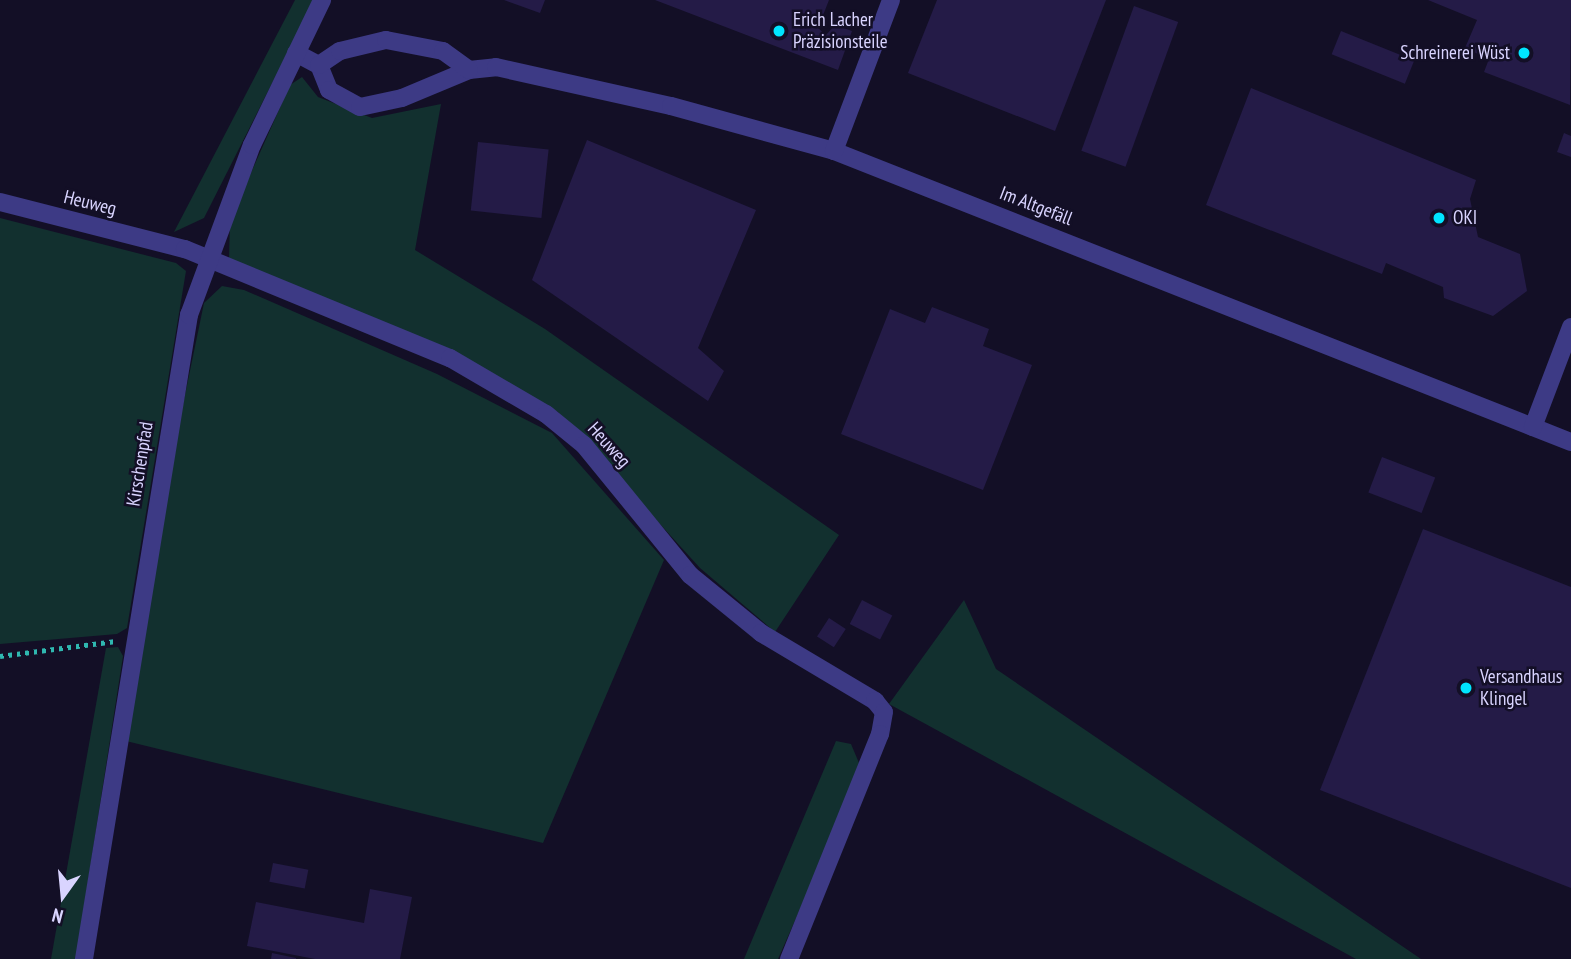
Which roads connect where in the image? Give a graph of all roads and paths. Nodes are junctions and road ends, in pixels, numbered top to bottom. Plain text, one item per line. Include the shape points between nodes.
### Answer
1 (322, 0) edge
2 (891, 0) edge
3 (296, 53) junction
4 (319, 65) junction
5 (469, 69) junction
6 (834, 151) junction
7 (0, 202) edge
8 (206, 259) junction
9 (1571, 327) edge
10 (1533, 427) junction
11 (1571, 442) edge
12 (135, 639) junction
13 (0, 656) edge
14 (84, 959) edge
15 (789, 959) edge

1 - 3 street, Kirschenpfad
2 - 6 street
3 - 4 street
3 - 8 street, Kirschenpfad
4 - 5 street via 340,51 386,40 443,51
4 - 5 street, Im Altgefäll via 329,90 360,107 402,98
5 - 6 street, Im Altgefäll via 496,67 671,106
6 - 10 street, Im Altgefäll
7 - 8 street, Heuweg
8 - 12 street, Kirschenpfad via 165,439
8 - 15 street, Heuweg via 450,358 546,414 584,445 690,575 761,633 875,701 884,712 880,734
9 - 10 street
10 - 11 street, Im Altgefäll
12 - 13 path
12 - 14 street, Kirschenpfad

